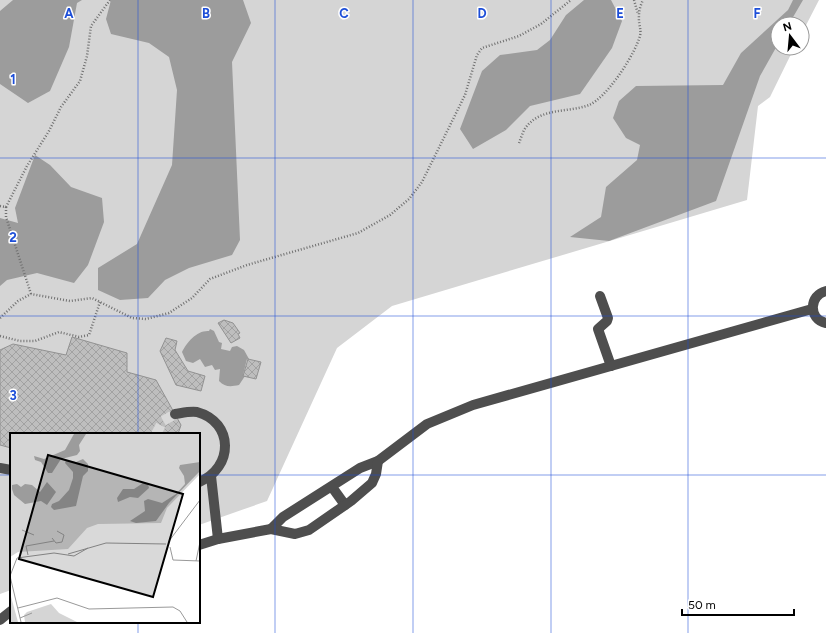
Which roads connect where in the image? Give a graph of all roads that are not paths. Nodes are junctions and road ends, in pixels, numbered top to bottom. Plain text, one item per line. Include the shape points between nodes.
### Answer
1 (825, 289) edge
2 (600, 296) dead end
3 (812, 308) junction
4 (826, 323) edge
5 (611, 366) junction
6 (175, 414) tunnel mouth
7 (378, 461) junction
8 (0, 468) edge
9 (10, 470) edge
10 (211, 476) junction
11 (200, 482) edge
12 (332, 487) junction
13 (345, 505) junction
14 (271, 530) junction
15 (218, 539) junction
16 (200, 545) edge
17 (10, 612) edge
18 (0, 620) edge

1 - 3 street via 817,295
2 - 5 street via 608,321 598,329
3 - 4 street via 815,316
3 - 5 street
5 - 7 street via 473,405 427,424
6 - 10 street via 195,412 208,416 219,426 225,439 225,453 221,466
7 - 12 street via 360,468
7 - 13 street via 372,483
8 - 9 street
10 - 11 street
10 - 15 street
12 - 13 street
12 - 14 street via 283,518
13 - 14 street via 309,530 295,534
14 - 15 street
15 - 16 street
17 - 18 street

